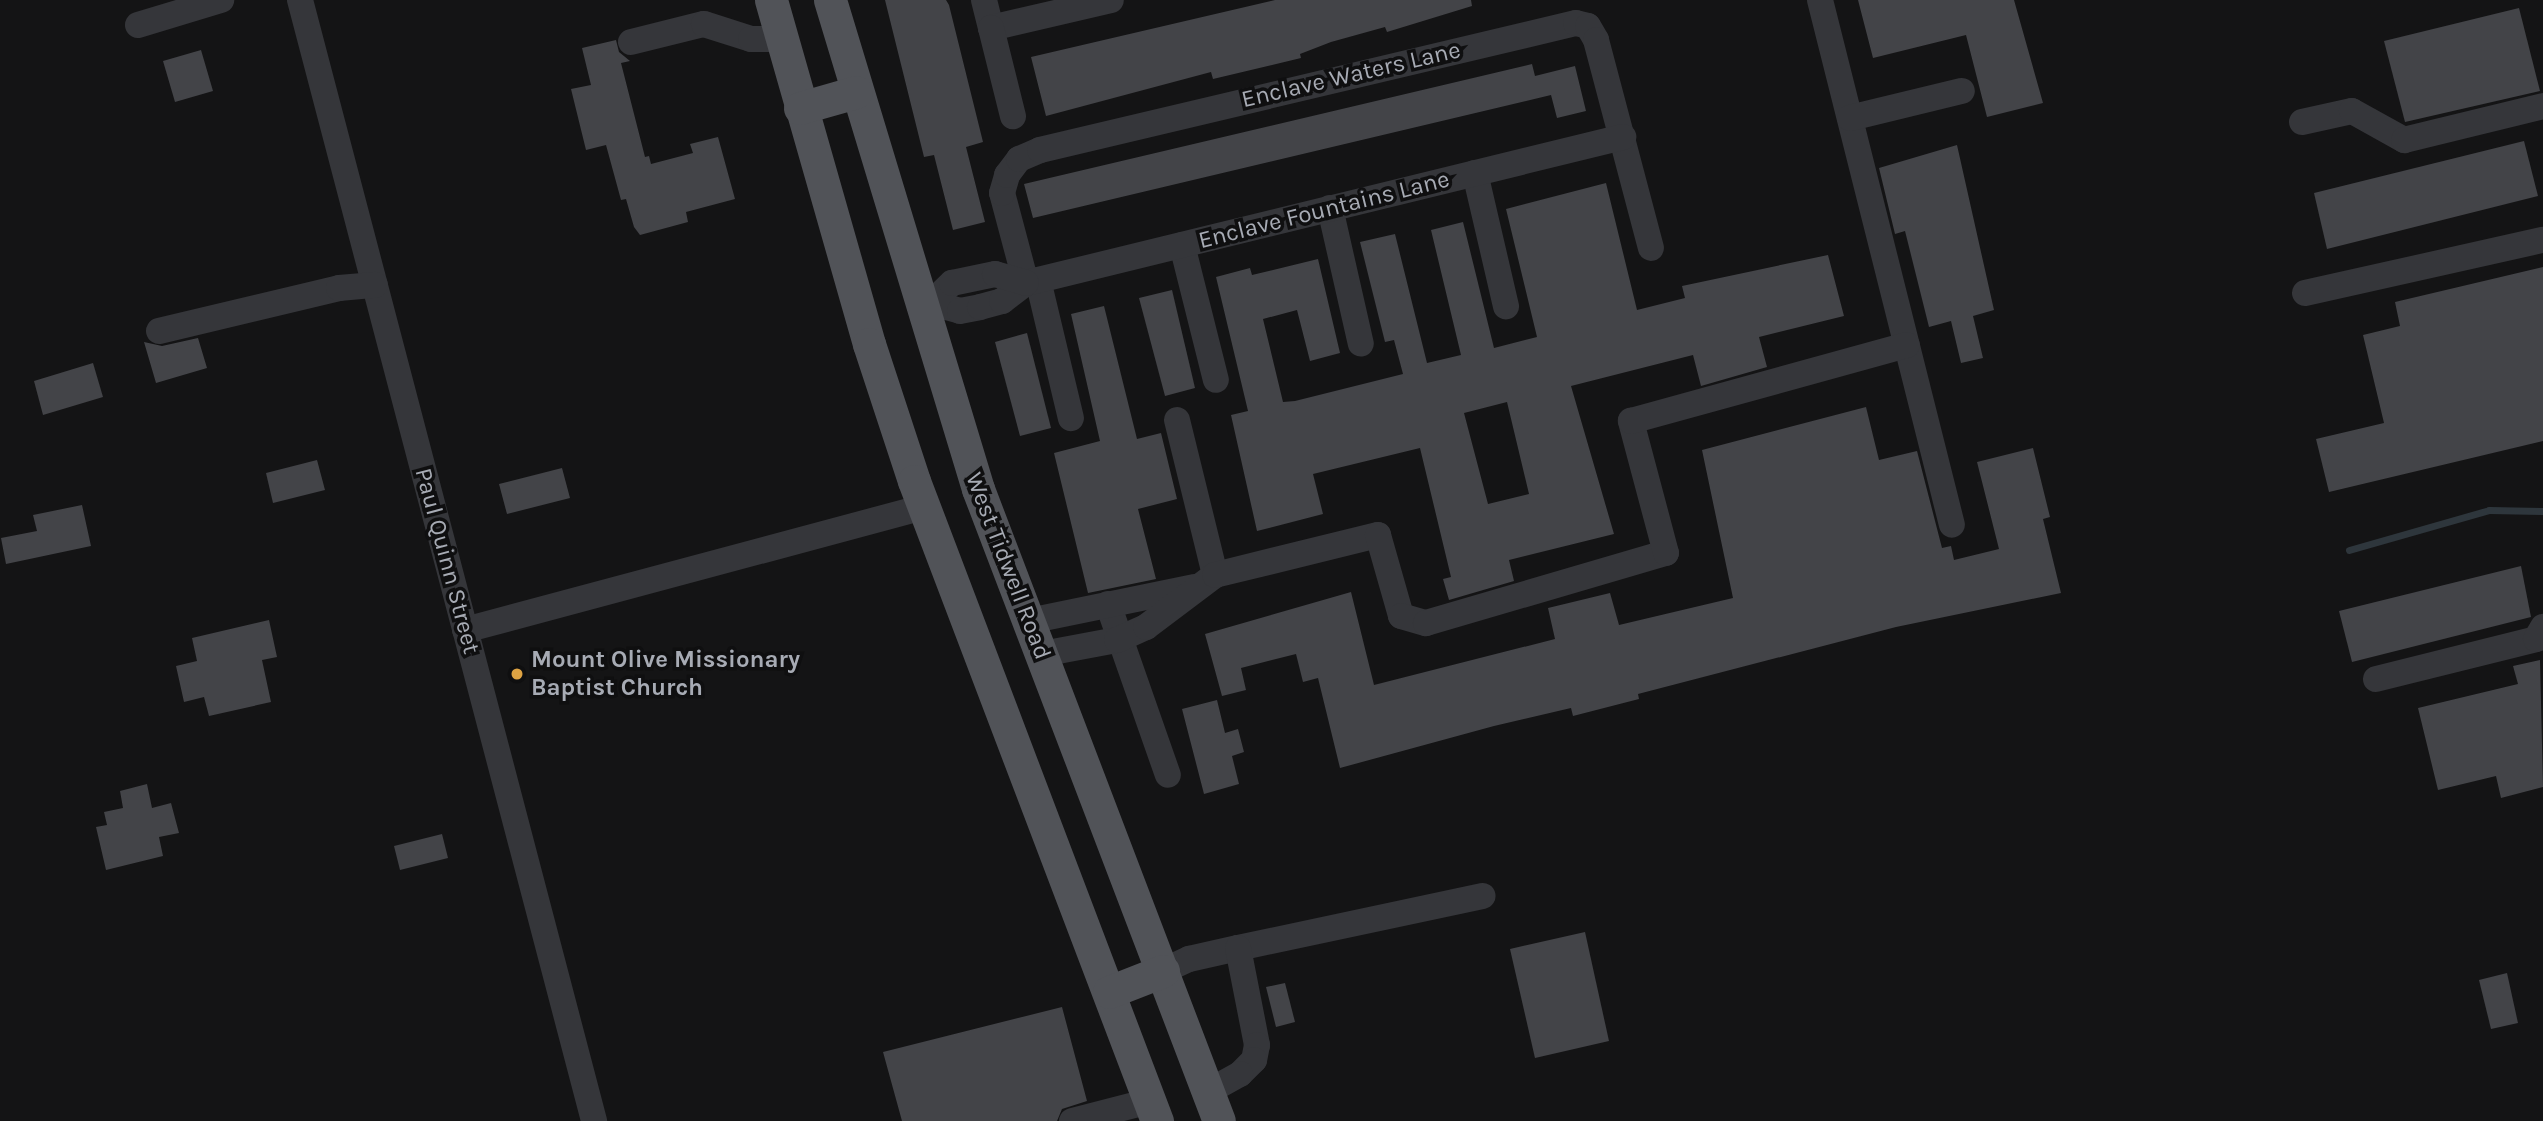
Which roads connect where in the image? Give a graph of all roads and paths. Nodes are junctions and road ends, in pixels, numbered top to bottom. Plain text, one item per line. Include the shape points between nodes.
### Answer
1 (221, 0) edge
2 (300, 0) edge
3 (771, 0) edge
4 (830, 0) edge
5 (984, 0) edge
6 (1111, 0) edge
7 (1820, 0) edge
8 (138, 24) dead end
9 (991, 28) junction
10 (781, 39) junction
11 (631, 42) dead end
12 (1962, 91) dead end
13 (856, 92) junction
14 (2543, 106) edge
15 (800, 108) junction
16 (1013, 116) dead end
17 (1850, 118) junction
18 (2302, 122) dead end
19 (1623, 137) junction
20 (1475, 173) junction
21 (1330, 208) junction
22 (2543, 240) edge
23 (1182, 245) junction
24 (1651, 248) dead end
25 (972, 279) junction
26 (1032, 282) junction
27 (375, 285) junction
28 (2305, 293) dead end
29 (925, 304) junction
30 (1506, 306) dead end
31 (980, 307) junction
32 (159, 331) dead end
33 (1361, 344) dead end
34 (1907, 345) junction
35 (1216, 380) dead end
36 (1071, 418) dead end
37 (1177, 420) dead end
38 (924, 507) junction
39 (1952, 525) dead end
40 (1205, 581) junction
41 (1108, 604) junction
42 (1029, 621) junction
43 (2543, 627) edge
44 (465, 630) junction
45 (1117, 640) junction
46 (1042, 654) junction
47 (2376, 679) dead end
48 (1168, 775) dead end
49 (1483, 896) dead end
50 (1238, 948) junction
51 (1163, 971) junction
52 (1109, 992) junction
53 (1214, 1106) edge
54 (1154, 1111) edge
55 (594, 1121) edge
56 (1072, 1121) edge

1 - 8 street
2 - 27 street, Paul Quinn Street
3 - 10 main road
4 - 13 main road, West Tidwell Road
5 - 9 street
6 - 9 street
7 - 17 street
9 - 16 street
10 - 11 street via 751,39 704,24
10 - 15 main road
12 - 17 street
13 - 15 main road
13 - 29 main road, West Tidwell Road
14 - 18 street via 2404,140 2352,111
15 - 38 main road via 869,344
17 - 34 street
19 - 20 street, Enclave Fountains Lane
19 - 24 street, Enclave Waters Lane
19 - 26 street, Enclave Waters Lane via 1596,40 1588,26 1576,23 1053,147 1019,159 1002,193
20 - 21 street, Enclave Fountains Lane
20 - 30 street
21 - 23 street, Enclave Fountains Lane
21 - 33 street
22 - 28 street
23 - 26 street, Enclave Fountains Lane
23 - 35 street
25 - 26 street, Enclave Fountains Lane via 996,274
25 - 29 street, Enclave Fountains Lane via 951,283
25 - 31 street
26 - 31 street, Enclave Fountains Lane via 1002,301
26 - 36 street, Enclave Waters Lane
27 - 32 street via 339,288
27 - 44 street, Paul Quinn Street
29 - 31 street, Enclave Fountains Lane via 960,312
29 - 42 main road, West Tidwell Road via 978,489
34 - 39 street
34 - 40 street via 1631,421 1666,554 1426,623 1401,616 1378,535
37 - 40 street
38 - 44 street
38 - 52 main road
40 - 41 street
40 - 45 street via 1165,615
41 - 42 street
41 - 45 street
42 - 46 main road, West Tidwell Road
43 - 47 street via 2536,639
44 - 55 street, Paul Quinn Street
45 - 46 street
45 - 48 street
46 - 51 main road, West Tidwell Road
49 - 50 street
50 - 51 street via 1189,959
50 - 53 street via 1257,1045 1254,1060
51 - 52 main road
51 - 53 main road, West Tidwell Road
52 - 54 main road
54 - 56 street

